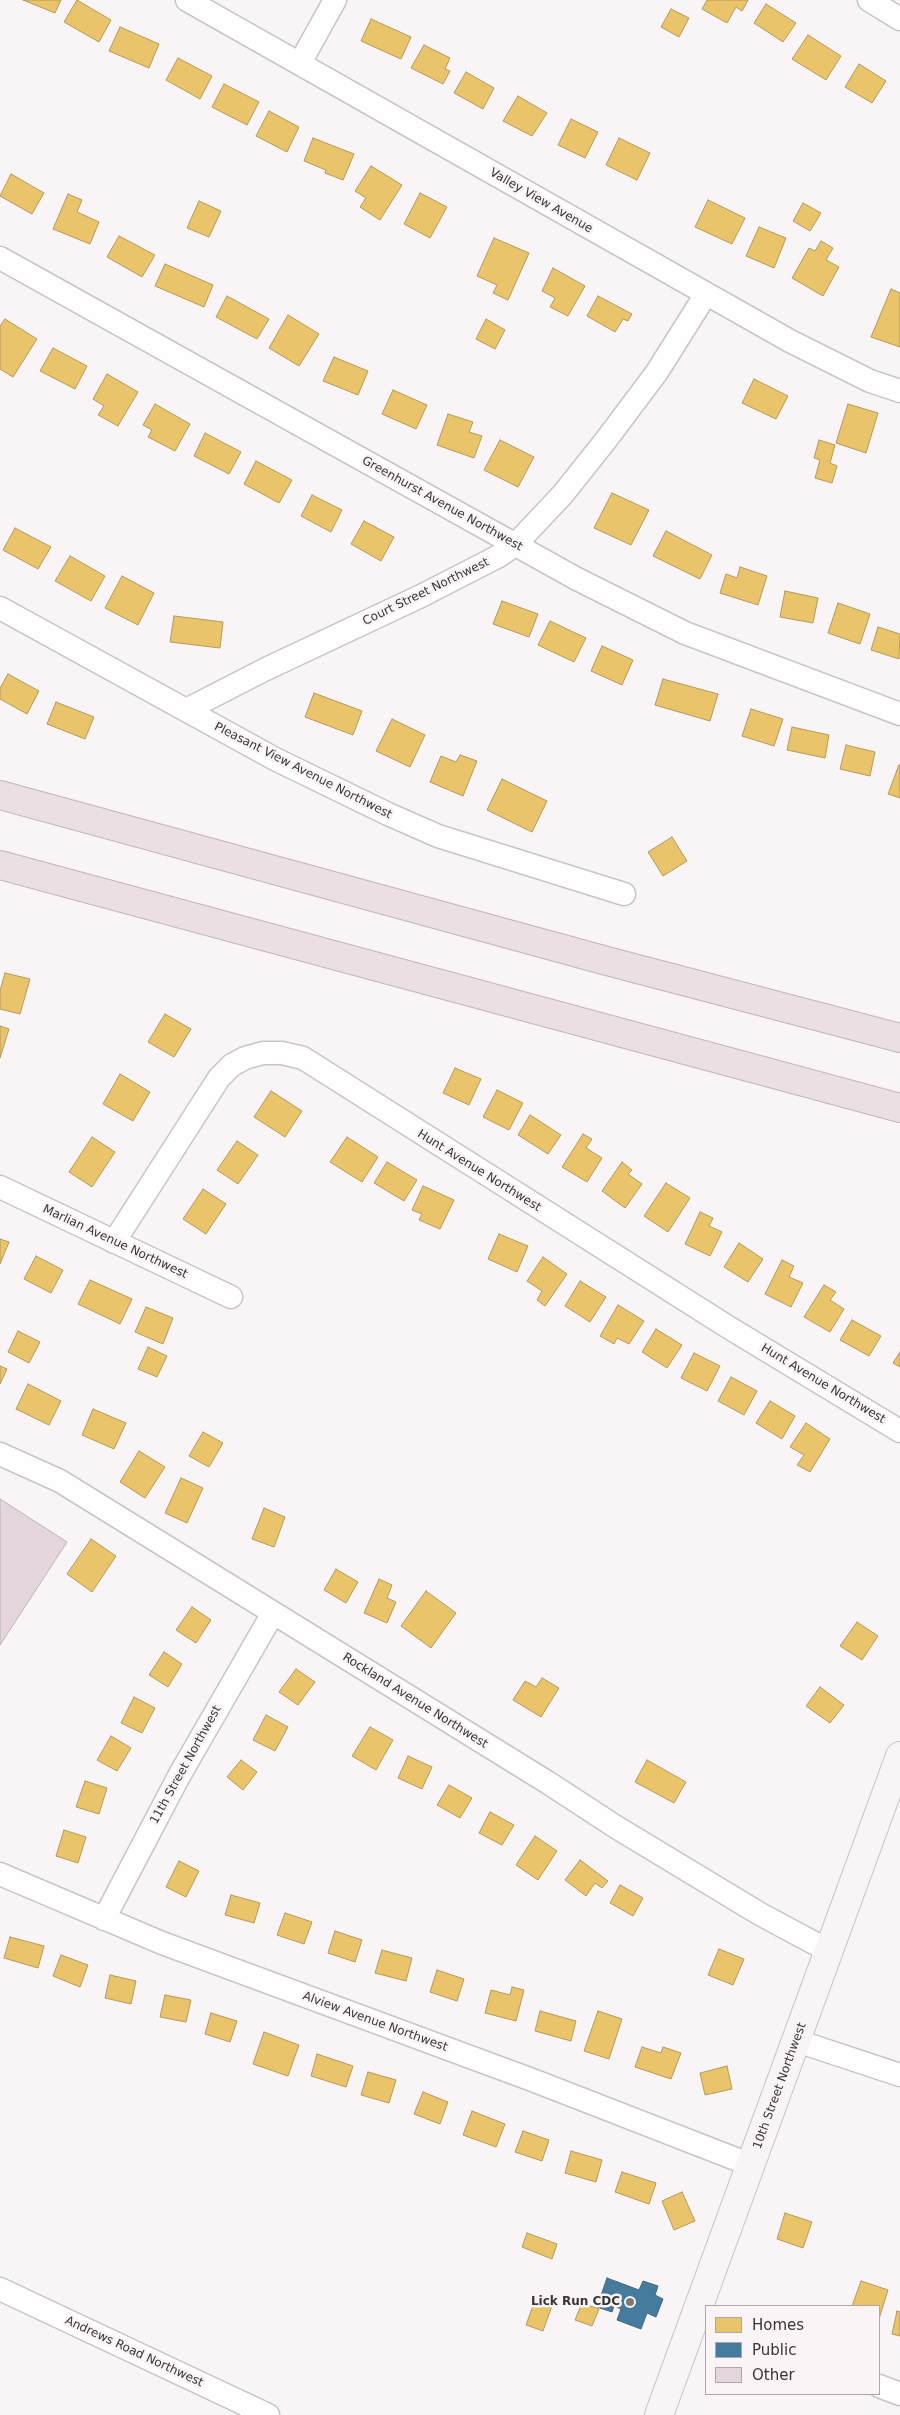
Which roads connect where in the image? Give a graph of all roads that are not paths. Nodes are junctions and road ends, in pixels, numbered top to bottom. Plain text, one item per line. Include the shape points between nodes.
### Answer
1 (187, 0) edge
2 (335, 0) edge
3 (869, 0) edge
4 (900, 20) edge
5 (300, 63) junction
6 (0, 258) edge
7 (706, 294) junction
8 (900, 391) edge
9 (516, 545) junction
10 (0, 608) edge
11 (186, 710) junction
12 (900, 714) edge
13 (0, 795) edge
14 (0, 865) edge
15 (624, 894) dead end
16 (900, 1038) edge
17 (900, 1108) edge
18 (0, 1187) edge
19 (114, 1242) junction
20 (231, 1297) dead end
21 (900, 1431) edge
22 (0, 1454) edge
23 (272, 1613) junction
24 (900, 1756) edge
25 (0, 1874) edge
26 (104, 1919) junction
27 (829, 1951) junction
28 (797, 2041) junction
29 (900, 2074) edge
30 (751, 2165) junction
31 (0, 2289) edge
32 (706, 2305) edge
33 (705, 2307) edge
34 (701, 2319) edge
35 (880, 2386) edge
36 (900, 2394) edge
37 (268, 2415) edge
38 (659, 2415) edge

1 - 5 street, Valley View Avenue
2 - 5 street
3 - 4 street
5 - 7 street, Valley View Avenue
6 - 9 street, Greenhurst Avenue Northwest
7 - 8 street, Valley View Avenue via 827,360 870,381
7 - 9 street, Court Street Northwest via 657,372 606,440
9 - 11 street, Court Street Northwest via 420,596
9 - 12 street, Greenhurst Avenue Northwest via 685,633
10 - 11 street, Pleasant View Avenue Northwest
11 - 15 street, Pleasant View Avenue Northwest via 275,759 438,836
13 - 16 highway
14 - 17 highway
18 - 19 street, Marlian Avenue Northwest
19 - 20 street, Marlian Avenue Northwest
19 - 21 street, Hunt Avenue Northwest via 219,1078 245,1058 282,1052 303,1058 728,1327
22 - 23 street, Rockland Avenue Northwest via 60,1481
23 - 26 street, 11th Street Northwest via 178,1776
23 - 27 street, Rockland Avenue Northwest via 616,1827 760,1914
24 - 27 main road, 10th Street Northwest
25 - 26 street, Alview Avenue Northwest
26 - 30 street, Alview Avenue Northwest
27 - 28 main road, 10th Street Northwest
28 - 29 street
28 - 30 main road, 10th Street Northwest
30 - 32 main road, 10th Street Northwest
31 - 37 street, Andrews Road Northwest
33 - 34 main road, 10th Street Northwest
34 - 38 main road, 10th Street Northwest
35 - 36 street

